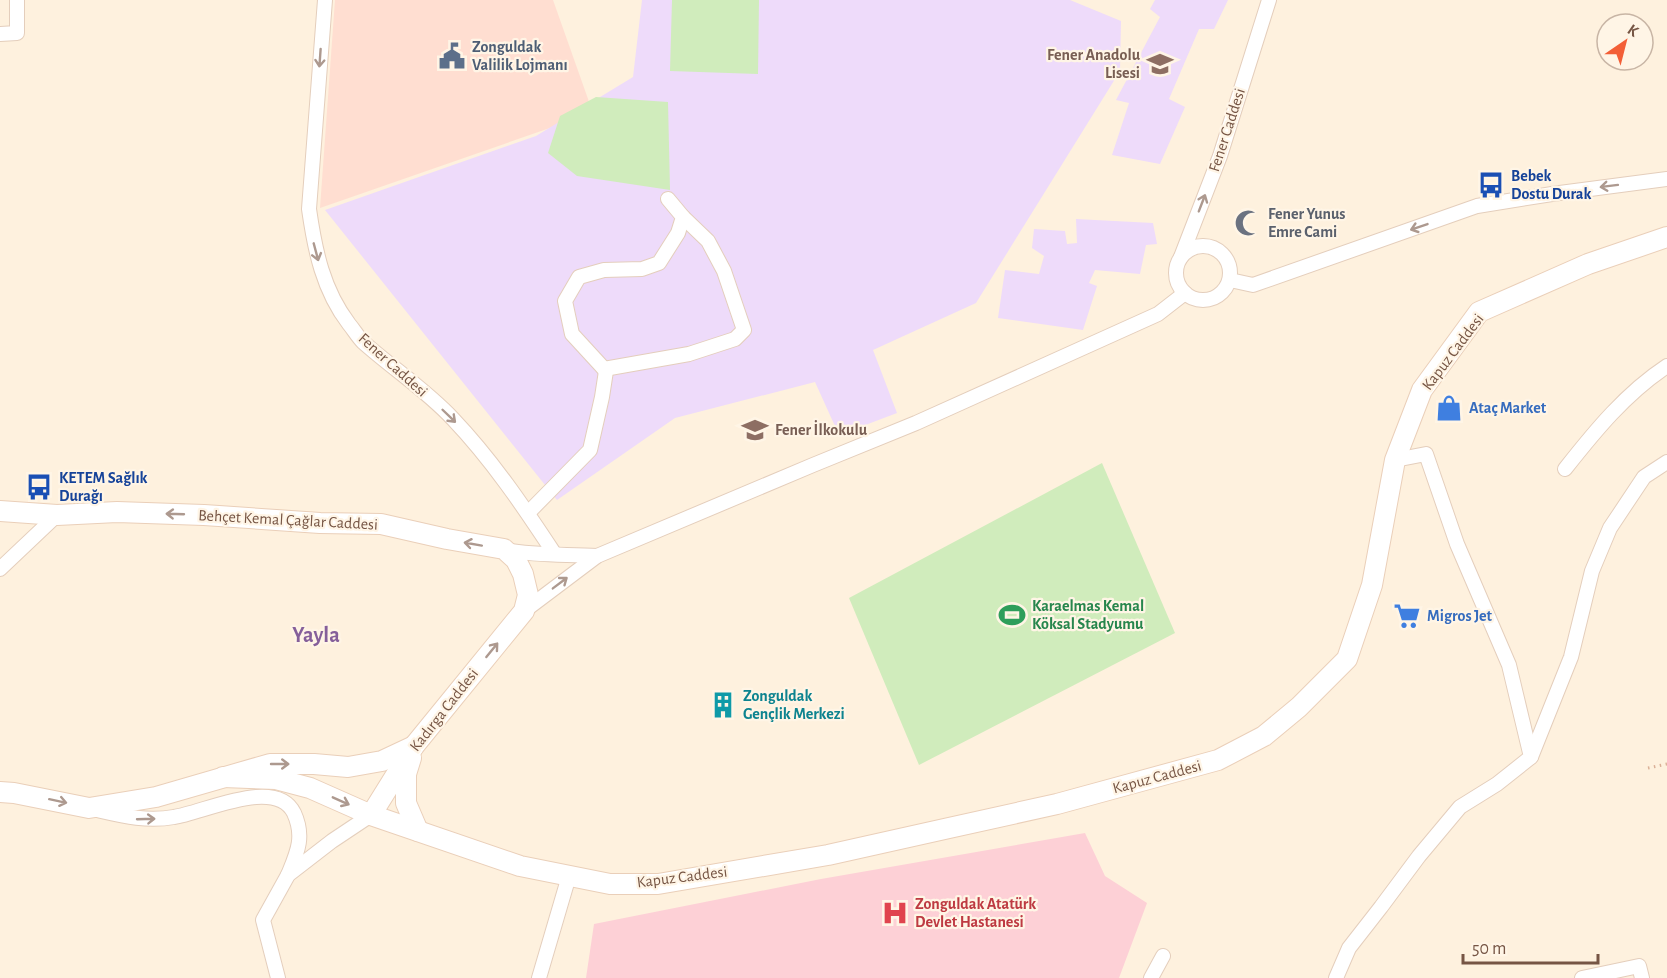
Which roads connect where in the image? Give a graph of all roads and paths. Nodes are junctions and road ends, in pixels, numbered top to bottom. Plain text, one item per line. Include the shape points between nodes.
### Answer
1 (17, 0) edge
2 (325, 0) edge
3 (1269, 0) edge
4 (0, 34) edge
5 (1667, 179) edge
6 (668, 199) dead end
7 (682, 217) junction
8 (1667, 237) edge
9 (1181, 258) junction
10 (1230, 280) junction
11 (1185, 293) junction
12 (1667, 366) edge
13 (604, 369) junction
14 (1395, 460) junction
15 (1667, 462) edge
16 (1565, 469) dead end
17 (0, 511) edge
18 (528, 513) junction
19 (57, 515) junction
20 (504, 549) junction
21 (554, 554) junction
22 (597, 556) junction
23 (0, 569) edge
24 (524, 610) junction
25 (414, 746) junction
26 (1531, 757) junction
27 (1667, 764) edge
28 (1648, 768) dead end
29 (223, 777) junction
30 (0, 792) edge
31 (89, 808) junction
32 (371, 815) junction
33 (418, 831) junction
34 (288, 874) junction
35 (569, 876) junction
36 (1163, 956) dead end
37 (278, 978) edge
38 (539, 978) edge
39 (1151, 978) edge
40 (1336, 978) edge
41 (1582, 978) edge
42 (1642, 978) edge

1 - 4 street via 17,33
2 -> 18 street, Fener Caddesi via 309,209 323,275 338,310 362,340 452,418 502,475
9 -> 3 street, Fener Caddesi via 1220,156
5 -> 10 street via 1477,206 1253,285
6 - 7 street
7 - 13 street via 678,234 660,262 642,269 604,270 579,277 565,301 572,334
7 - 13 street via 708,241 724,271 744,330 735,339 689,354
8 - 14 main road, Kapuz Caddesi via 1588,264 1479,312 1422,390
9 - 10 street via 1194,247 1211,246 1229,263
9 - 11 street via 1176,272
10 - 11 street via 1220,295 1211,299 1193,298
11 - 22 street via 1158,314 927,419
12 - 16 street via 1599,426
13 - 18 street via 590,450
14 - 26 street via 1426,454 1457,544 1509,665
14 - 35 main road, Kapuz Caddesi via 1372,585 1347,659 1264,736 1218,760 1057,804 828,855 658,884 610,884
15 - 26 street via 1644,477 1610,528 1593,571 1571,657
17 - 19 main road, Behçet Kemal Çağlar Caddesi
18 - 21 street, Fener Caddesi
20 -> 19 main road, Behçet Kemal Çağlar Caddesi via 381,524 117,512
19 - 23 street
20 - 21 street
20 - 24 main road via 523,574 528,595
21 - 22 street
24 -> 22 street
25 -> 24 main road, Kadırga Caddesi
29 -> 25 main road via 270,764 348,767 382,761
25 - 32 main road, Kadırga Caddesi
25 - 33 main road via 406,774 406,802
26 - 40 street via 1460,807 1349,948
27 - 28 path
29 - 31 main road via 156,797
29 -> 32 main road, Kapuz Caddesi via 276,779 310,788
30 -> 31 main road
31 -> 34 street via 135,819 174,818 247,798 275,797 291,808 299,824 299,848
32 - 33 main road, Kapuz Caddesi
32 - 34 street
33 - 35 main road, Kapuz Caddesi via 520,866
34 - 37 street via 263,920
35 - 38 street
36 - 39 street
41 - 42 street via 1639,966

